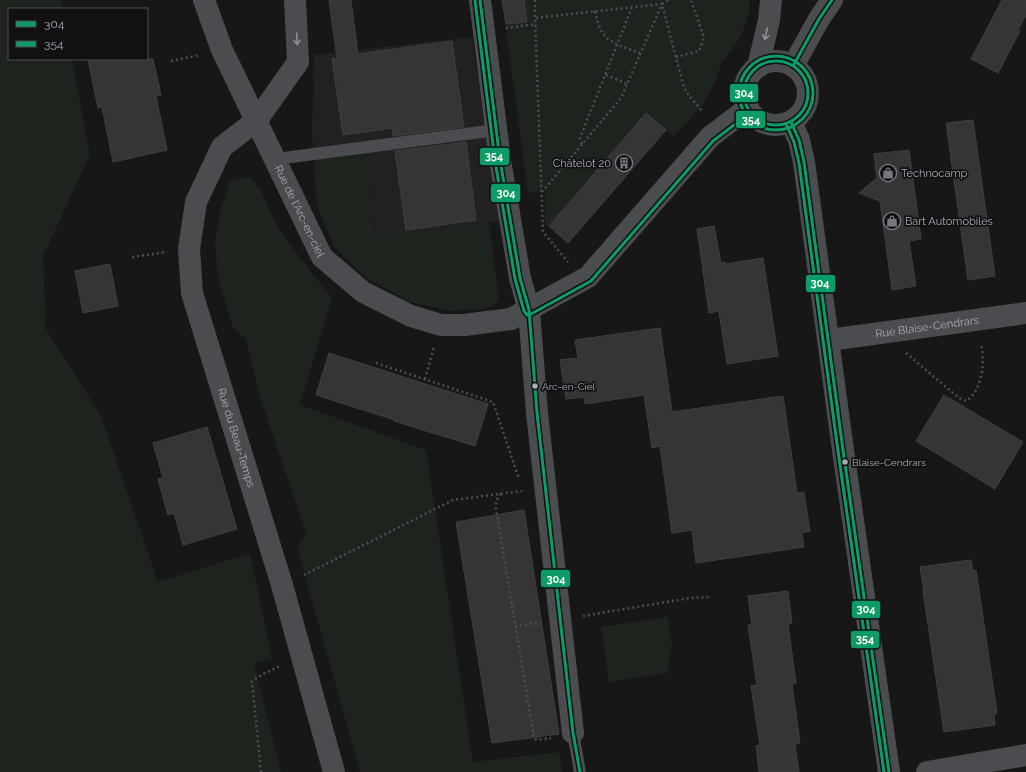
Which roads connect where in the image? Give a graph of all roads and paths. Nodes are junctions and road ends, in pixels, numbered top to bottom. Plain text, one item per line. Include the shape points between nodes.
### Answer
1 (204, 0) edge
2 (295, 0) edge
3 (480, 0) edge
4 (535, 0) edge
5 (668, 0) edge
6 (692, 0) edge
7 (771, 0) edge
8 (832, 0) edge
9 (662, 4) junction
10 (632, 7) junction
11 (595, 11) junction
12 (535, 18) junction
13 (536, 24) junction
14 (507, 28) dead end
15 (617, 44) junction
16 (640, 53) junction
17 (192, 56) dead end
18 (676, 57) junction
19 (171, 61) dead end
20 (758, 66) junction
21 (794, 66) junction
22 (606, 75) junction
23 (628, 84) junction
24 (748, 108) junction
25 (703, 113) dead end
26 (257, 120) junction
27 (791, 122) junction
28 (496, 130) junction
29 (582, 144) junction
30 (276, 159) junction
31 (542, 192) junction
32 (165, 252) dead end
33 (132, 257) dead end
34 (570, 265) dead end
35 (528, 310) junction
36 (1026, 313) edge
37 (829, 340) junction
38 (981, 342) dead end
39 (434, 347) dead end
40 (904, 352) dead end
41 (376, 362) dead end
42 (425, 379) junction
43 (520, 481) dead end
44 (523, 491) dead end
45 (501, 494) junction
46 (307, 574) dead end
47 (710, 597) dead end
48 (593, 614) dead end
49 (536, 623) dead end
50 (515, 626) junction
51 (275, 668) dead end
52 (573, 733) joint
53 (552, 738) dead end
54 (1026, 755) edge
55 (261, 772) edge
56 (334, 772) edge
57 (580, 772) edge
58 (889, 772) edge
59 (927, 772) edge

1 - 26 street, Rue de l'Arc-en-ciel via 222,50
2 -> 26 street, Rue du Beau-Temps via 298,62
3 - 28 street
4 - 12 path
5 - 9 path
6 - 18 path via 704,38 699,51
7 -> 20 street
8 - 21 street
9 - 10 path
9 - 16 path
9 - 18 path
10 - 11 path
10 - 15 path
11 - 12 path
11 - 15 path via 600,30 609,41
12 - 13 path
13 - 14 path
13 - 31 path
15 - 16 path
15 - 22 path
16 - 23 path
17 - 19 path
18 - 25 path via 687,93
20 - 21 street via 776,61
20 - 24 street via 751,73 744,90
21 - 27 street via 806,80 808,99 805,108
22 - 23 path
22 - 29 path via 580,138
23 - 29 path via 621,98
24 - 27 street via 762,122 772,125
24 - 35 street, Rue de l'Arc-en-ciel via 710,137 588,277
26 - 30 street, Rue de l'Arc-en-ciel
26 - 56 street, Rue du Beau-Temps via 222,147 196,202 190,249 192,293 284,592
27 - 37 street via 799,140 804,162
28 - 30 lane
28 - 35 street via 520,278
29 - 31 path
30 - 35 street, Rue de l'Arc-en-ciel via 322,257 362,292 411,316 441,325 511,319
31 - 34 path via 543,232
32 - 33 path
35 - 52 street
36 - 37 street, Rue Blaise-Cendrars
37 - 58 street
38 - 40 path via 981,373 976,390 966,401
39 - 42 path
41 - 42 path
42 - 43 path via 493,402
44 - 45 path
45 - 46 path via 453,500
45 - 50 path via 496,501 496,509
47 - 48 path
49 - 50 path
50 - 53 path via 534,738
51 - 55 path via 252,681
52 - 57 lane
54 - 59 street

